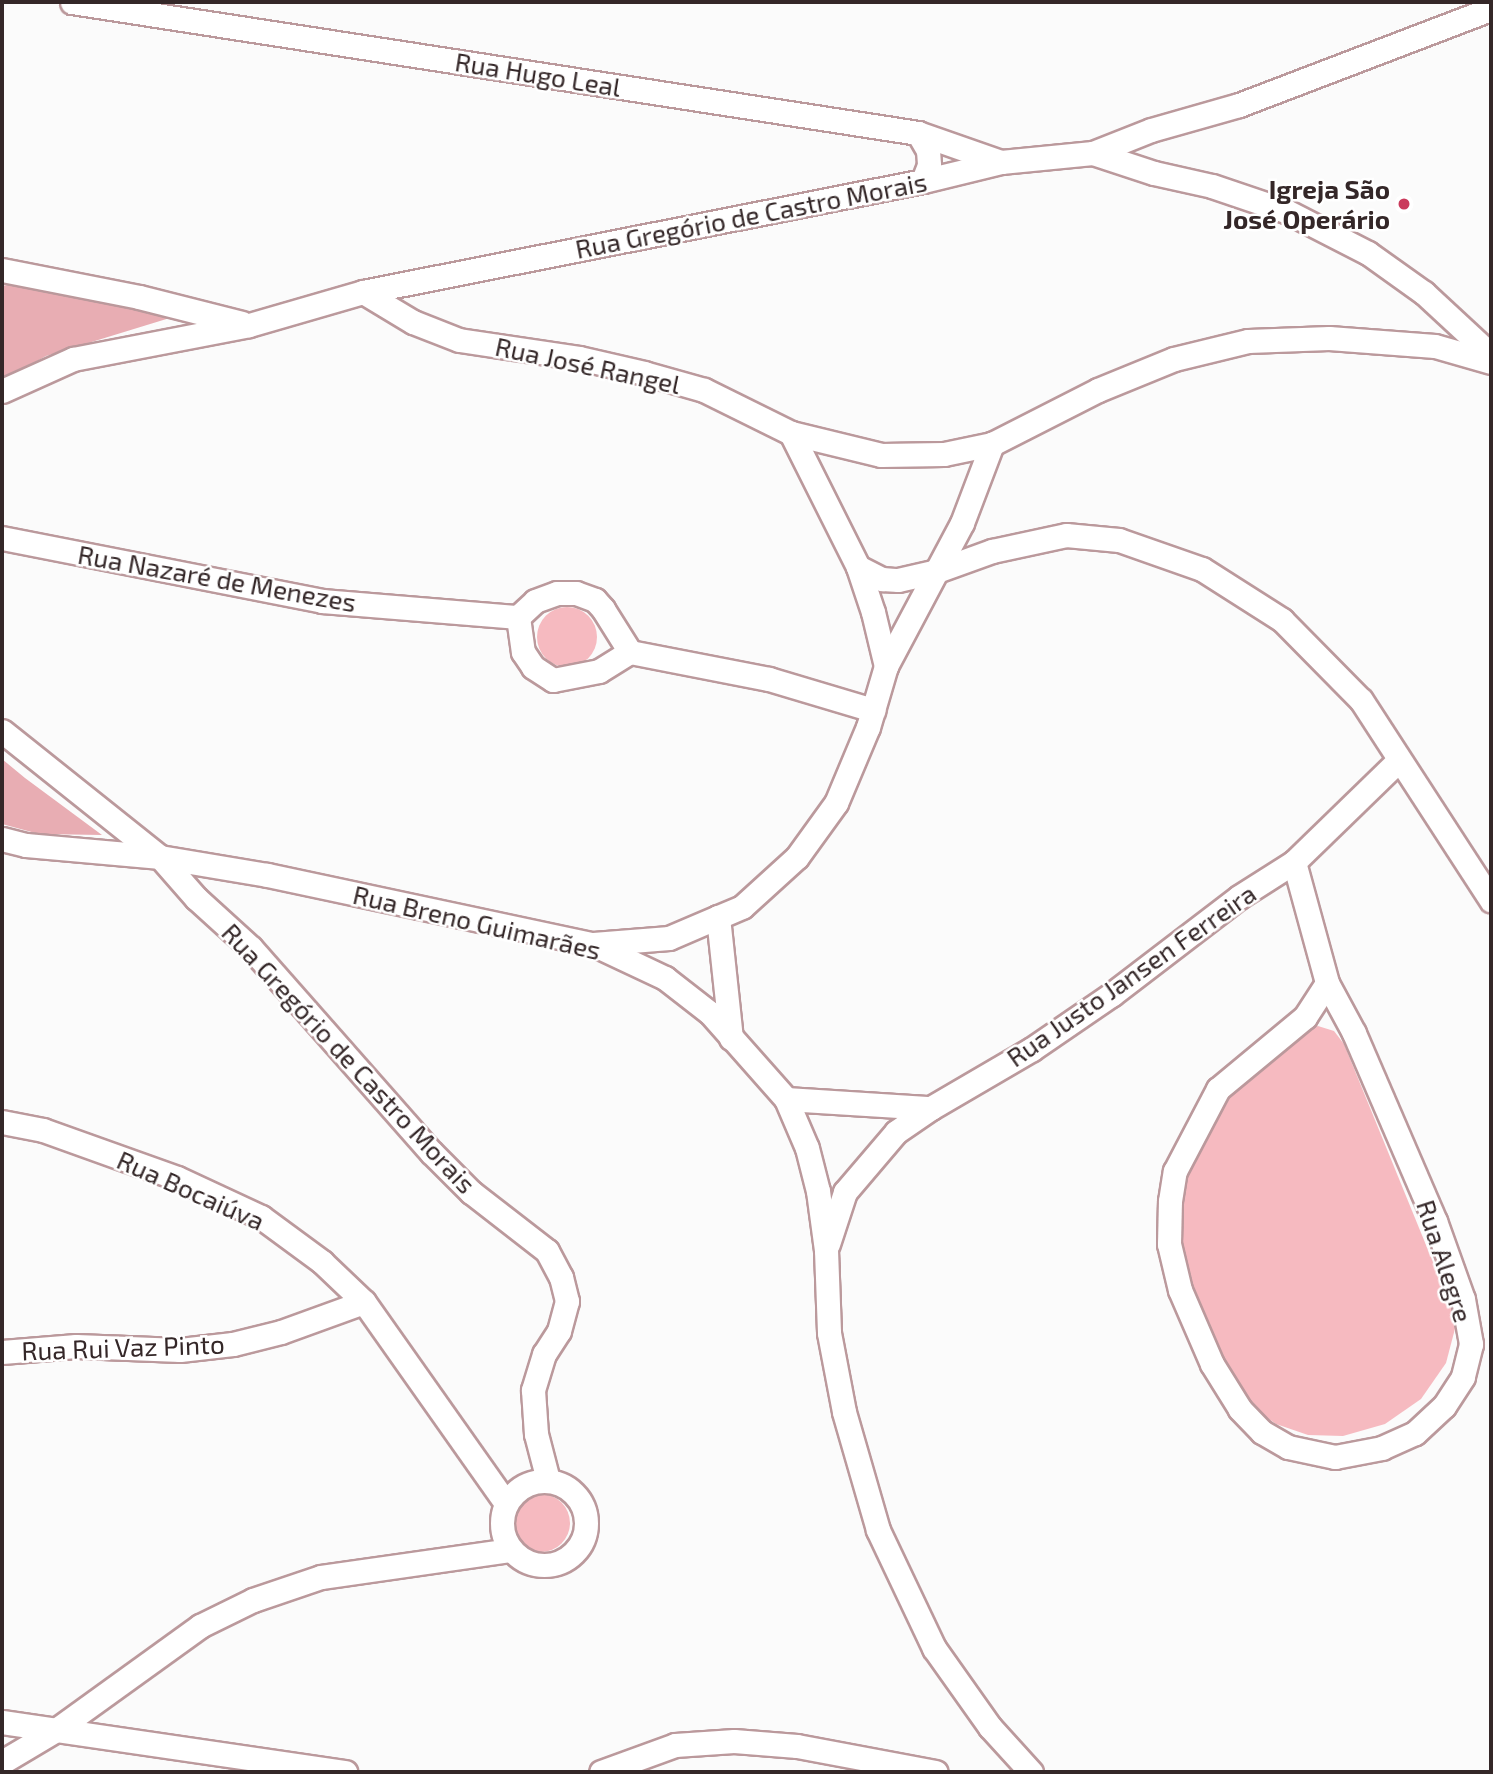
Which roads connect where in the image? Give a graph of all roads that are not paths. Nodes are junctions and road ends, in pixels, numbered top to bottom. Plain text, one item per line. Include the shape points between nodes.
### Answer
1 (72, 2) edge
2 (1491, 9) edge
3 (1151, 130) junction
4 (918, 132) junction
5 (1093, 153) junction
6 (1001, 162) junction
7 (1154, 173) junction
8 (923, 181) junction
9 (2, 270) edge
10 (363, 292) junction
11 (249, 325) junction
12 (1491, 355) edge
13 (1491, 362) edge
14 (2, 391) edge
15 (791, 433) junction
16 (992, 444) junction
17 (2, 538) edge
18 (858, 567) junction
19 (934, 572) junction
20 (518, 617) junction
21 (630, 652) junction
22 (886, 666) junction
23 (873, 710) junction
24 (2, 731) edge
25 (1398, 761) junction
26 (2, 839) edge
27 (160, 857) junction
28 (1294, 862) junction
29 (1491, 900) edge
30 (718, 917) junction
31 (593, 944) junction
32 (1327, 983) junction
33 (731, 1038) junction
34 (786, 1099) junction
35 (931, 1108) junction
36 (2, 1122) edge
37 (826, 1250) junction
38 (364, 1302) junction
39 (2, 1352) edge
40 (548, 1480) junction
41 (506, 1503) junction
42 (511, 1550) junction
43 (2, 1722) edge
44 (56, 1730) junction
45 (2, 1762) edge
46 (345, 1772) edge
47 (601, 1772) edge
48 (936, 1772) edge
49 (1031, 1772) edge

1 - 4 street, Rua Hugo Leal
2 - 3 street, Rua Gregório de Castro Morais via 1239,105
3 - 5 street, Rua Gregório de Castro Morais
3 - 7 street via 1144,148
4 - 6 street, Rua Hugo Leal
4 - 8 street via 928,150
5 - 6 street, Rua Gregório de Castro Morais
5 - 7 street
6 - 8 street, Rua Gregório de Castro Morais
7 - 12 street via 1212,186 1286,211 1368,253 1423,293
8 - 10 street, Rua Gregório de Castro Morais
9 - 11 street
10 - 11 street, Rua Gregório de Castro Morais
10 - 15 street, Rua José Rangel via 413,322 459,340 644,373 704,390
11 - 14 street, Rua Gregório de Castro Morais via 73,359
13 - 16 street, Rua José Rangel via 1435,346 1329,338 1248,341 1174,359 1098,390
15 - 16 street, Rua José Rangel via 881,454 944,454
15 - 18 street
16 - 19 street via 962,523
17 - 20 street, Rua Nazaré de Menezes via 323,601
18 - 19 street via 882,579
18 - 22 street
19 - 22 street
19 - 25 street via 992,551 1066,535 1119,540 1202,569 1282,620 1361,700
20 - 21 street via 535,601 557,593 576,593 595,600
20 - 21 street via 523,652 533,667 553,680 599,671
21 - 23 street via 769,679
22 - 23 street
23 - 30 street via 836,803 797,857 742,907
24 - 27 street, Rua Gregório de Castro Morais
25 - 28 street, Rua Justo Jansen Ferreira
25 - 29 street
26 - 27 street, Rua Breno Guimarães
27 - 31 street, Rua Breno Guimarães
27 - 40 street, Rua Gregório de Castro Morais via 196,898 251,948 439,1160 471,1192 547,1251 567,1301 533,1390 536,1434
28 - 32 street, Rua Alegre
28 - 35 street, Rua Justo Jansen Ferreira via 1032,1049
30 - 31 street via 669,938
30 - 33 street
31 - 33 street, Rua Breno Guimarães via 665,978 710,1013
32 - 32 street, Rua Alegre via 1305,1017 1218,1089 1175,1171 1169,1244 1185,1303 1212,1364 1240,1409 1262,1432 1288,1447 1335,1457 1382,1448 1415,1433 1444,1406 1463,1377 1471,1343 1463,1299 1436,1222 1354,1033
33 - 34 street, Rua Breno Guimarães
34 - 35 street
34 - 37 street, Rua Breno Guimarães via 807,1148
35 - 37 street, Rua Breno Guimarães via 896,1132 845,1192
36 - 38 street, Rua Bocaiúva via 43,1130 177,1178 261,1217 322,1262
37 - 49 street, Rua Breno Guimarães via 829,1333 844,1412 878,1530 934,1648 990,1727
38 - 39 street, Rua Rui Vaz Pinto via 233,1344
38 - 41 street, Rua Bocaiúva
40 - 41 street via 531,1482
40 - 42 street via 564,1484 577,1495 585,1510 582,1543 571,1556 556,1563 531,1563
41 - 42 street via 501,1518
42 - 44 street via 321,1577 253,1600 200,1626
43 - 44 street
44 - 45 street
44 - 46 street
47 - 48 street via 675,1745 734,1741 797,1746

